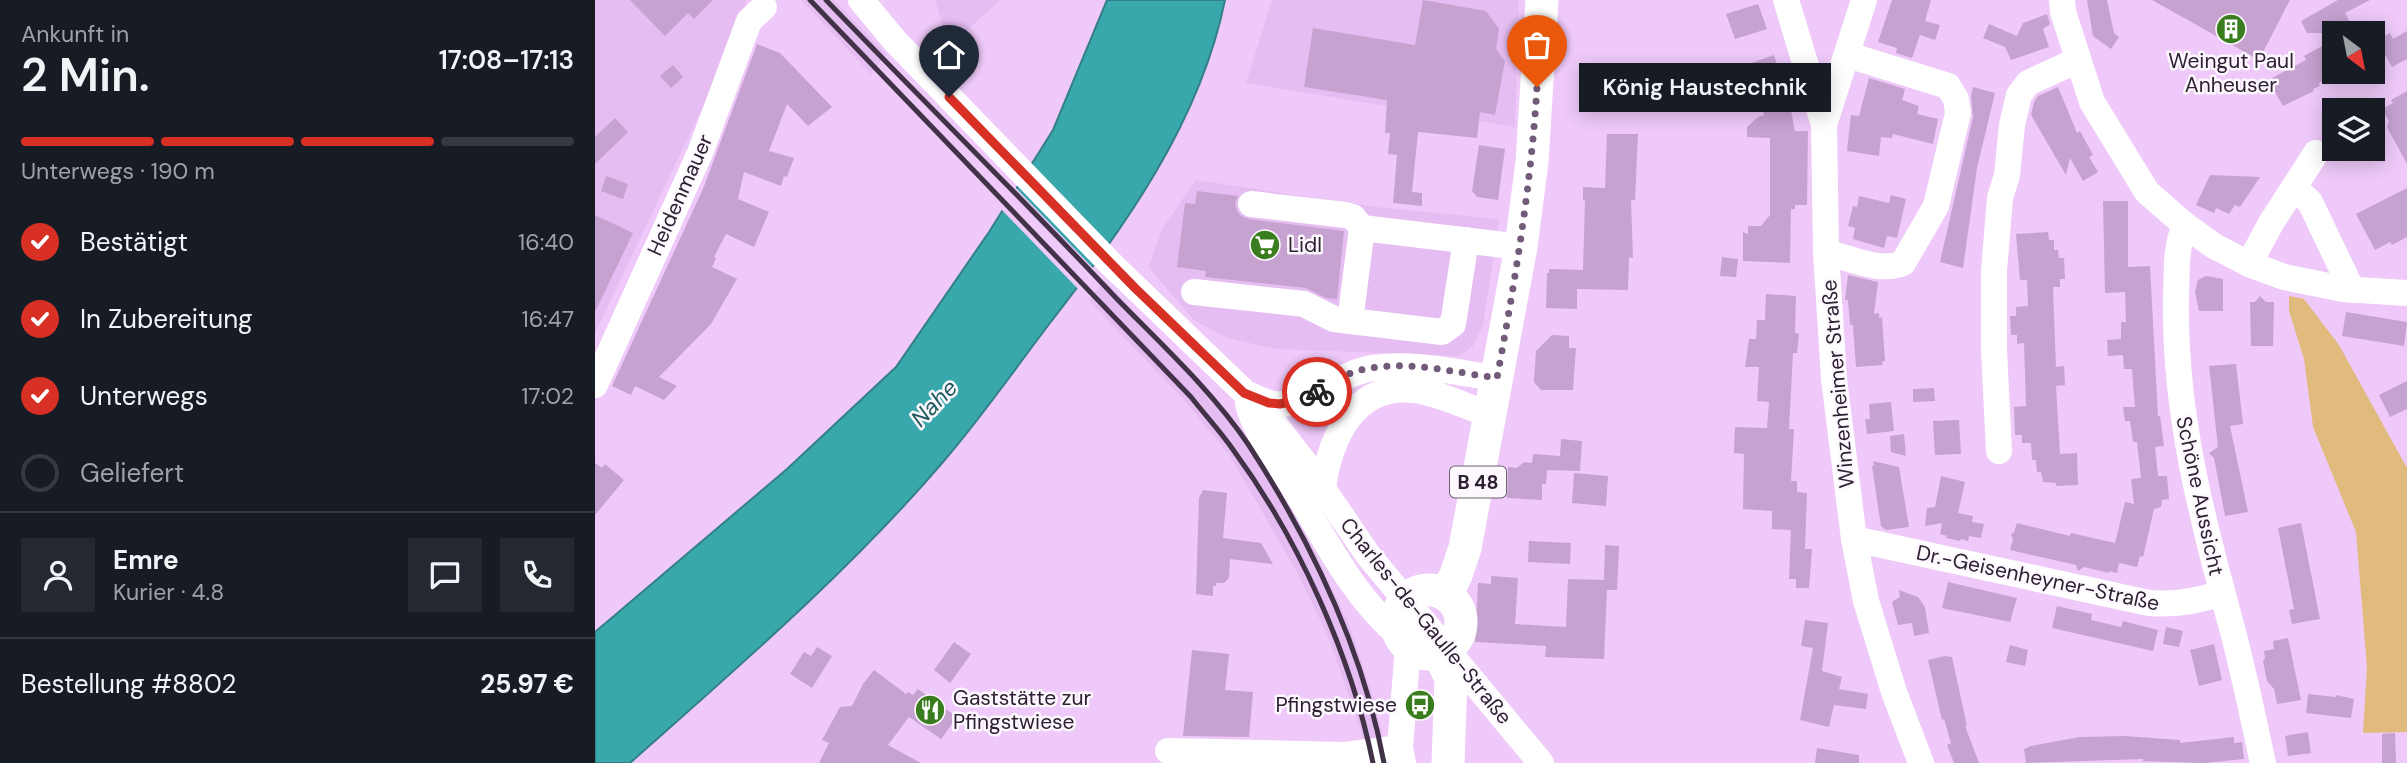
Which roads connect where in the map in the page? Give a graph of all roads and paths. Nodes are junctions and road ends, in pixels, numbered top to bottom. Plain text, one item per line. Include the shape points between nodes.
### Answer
1 (861, 0) edge
2 (1542, 0) edge
3 (1786, 0) edge
4 (1864, 0) edge
5 (2062, 0) edge
6 (764, 6) dead end
7 (1848, 55) junction
8 (2078, 60) junction
9 (1824, 125) junction
10 (2316, 153) dead end
11 (2295, 188) junction
12 (1251, 204) dead end
13 (2185, 225) junction
14 (1362, 228) junction
15 (1466, 240) junction
16 (1521, 247) junction
17 (1826, 251) junction
18 (2249, 264) junction
19 (2352, 290) junction
20 (1193, 292) dead end
21 (2407, 293) edge
22 (1350, 321) junction
23 (1422, 329) junction
24 (1418, 368) junction
25 (1497, 378) junction
26 (595, 385) edge
27 (1244, 393) junction
28 (1491, 415) junction
29 (1999, 451) dead end
30 (1323, 488) junction
31 (1854, 538) junction
32 (2221, 593) junction
33 (1446, 594) junction
34 (1416, 645) junction
35 (1168, 751) dead end
36 (1402, 755) edge
37 (1346, 759) edge
38 (1448, 763) edge
39 (1541, 763) edge
40 (1921, 763) edge
41 (2263, 763) edge

1 - 27 street, Charles-de-Gaulle-Straße via 895,41 1112,265
2 - 16 main road, B 48 via 1532,162
3 - 9 street
4 - 7 street, Winzenheimer Straße
5 - 8 street
6 - 26 street, Heidenmauer via 748,21 700,153
7 - 9 street, Winzenheimer Straße
7 - 17 street via 1948,86 1958,113 1936,206 1903,263 1882,266
8 - 13 street via 2092,102 2147,192
8 - 29 street via 2034,78 2023,88 2012,125 1994,271
9 - 17 street, Winzenheimer Straße
10 - 11 street
11 - 18 street
11 - 19 street via 2310,202
12 - 14 street via 1345,215
13 - 18 street via 2214,247
13 - 32 street, Schöne Aussicht via 2177,258 2175,337 2180,404
14 - 15 street
14 - 22 street
15 - 16 street
15 - 23 street via 1453,324 1442,332
16 - 25 main road, B 48
17 - 31 street, Winzenheimer Straße via 1834,379
18 - 19 street via 2284,277
19 - 21 street
20 - 22 street via 1304,304 1334,319
22 - 23 street
23 - 24 street
24 - 25 street
24 - 27 street via 1385,366 1353,373 1293,402 1269,403
25 - 28 main road, B 48
27 - 30 street, Charles-de-Gaulle-Straße via 1283,434
27 - 34 street via 1260,435 1351,582 1374,612
28 - 30 street via 1415,390 1376,396 1356,408 1341,427
28 - 33 main road, B 48 via 1465,548
30 - 39 street, Charles-de-Gaulle-Straße via 1368,555
31 - 32 street, Dr.-Geisenheyner-Straße via 2149,603 2194,602
31 - 40 street, Winzenheimer Straße via 1877,642
32 - 41 street, Schöne Aussicht
33 - 34 main road via 1459,610 1456,640
33 - 34 main road via 1416,592 1401,606 1398,616
34 - 36 street
34 - 38 main road via 1451,679
35 - 37 street
36 - 37 street

